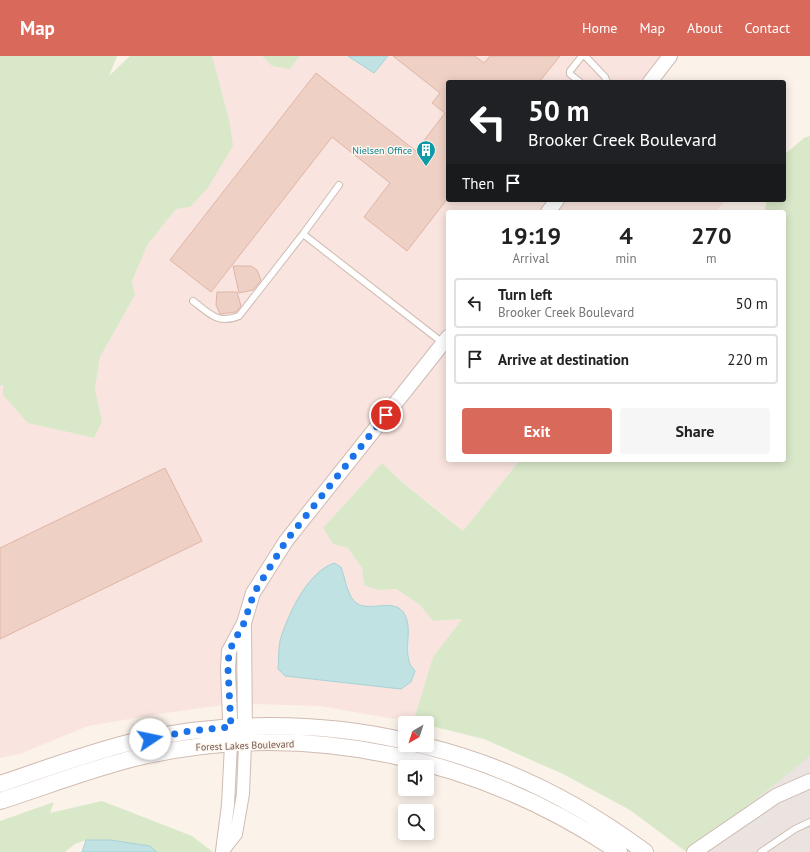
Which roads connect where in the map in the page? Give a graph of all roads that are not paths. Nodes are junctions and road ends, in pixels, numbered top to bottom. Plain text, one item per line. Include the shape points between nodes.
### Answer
1 (582, 56) edge
2 (585, 56) edge
3 (670, 56) edge
4 (578, 80) edge
5 (606, 80) edge
6 (652, 80) edge
7 (339, 185) dead end
8 (303, 234) junction
9 (193, 301) dead end
10 (446, 340) edge
11 (238, 727) junction
12 (398, 740) edge
13 (238, 744) junction
14 (434, 749) edge
15 (810, 781) edge
16 (0, 784) edge
17 (0, 801) edge
18 (810, 822) edge
19 (222, 852) edge
20 (619, 852) edge
21 (645, 852) edge
22 (694, 852) edge
23 (761, 852) edge

1 - 4 lane via 570,71
2 - 5 lane
3 - 6 street
7 - 8 lane
8 - 9 lane via 239,316 229,320 218,319
8 - 10 lane
10 - 11 street via 286,541 254,593 244,623
11 - 12 main road, Forest Lakes Boulevard via 330,730
11 - 13 street
11 - 16 main road, Forest Lakes Boulevard via 190,731 137,741
13 - 17 main road, Forest Lakes Boulevard via 191,747 143,756
13 - 19 street
13 - 20 main road, Forest Lakes Boulevard via 283,742 332,745 393,754 437,765 537,804
14 - 21 main road via 483,764 547,791 587,813
15 - 22 street via 776,796
18 - 23 lane

